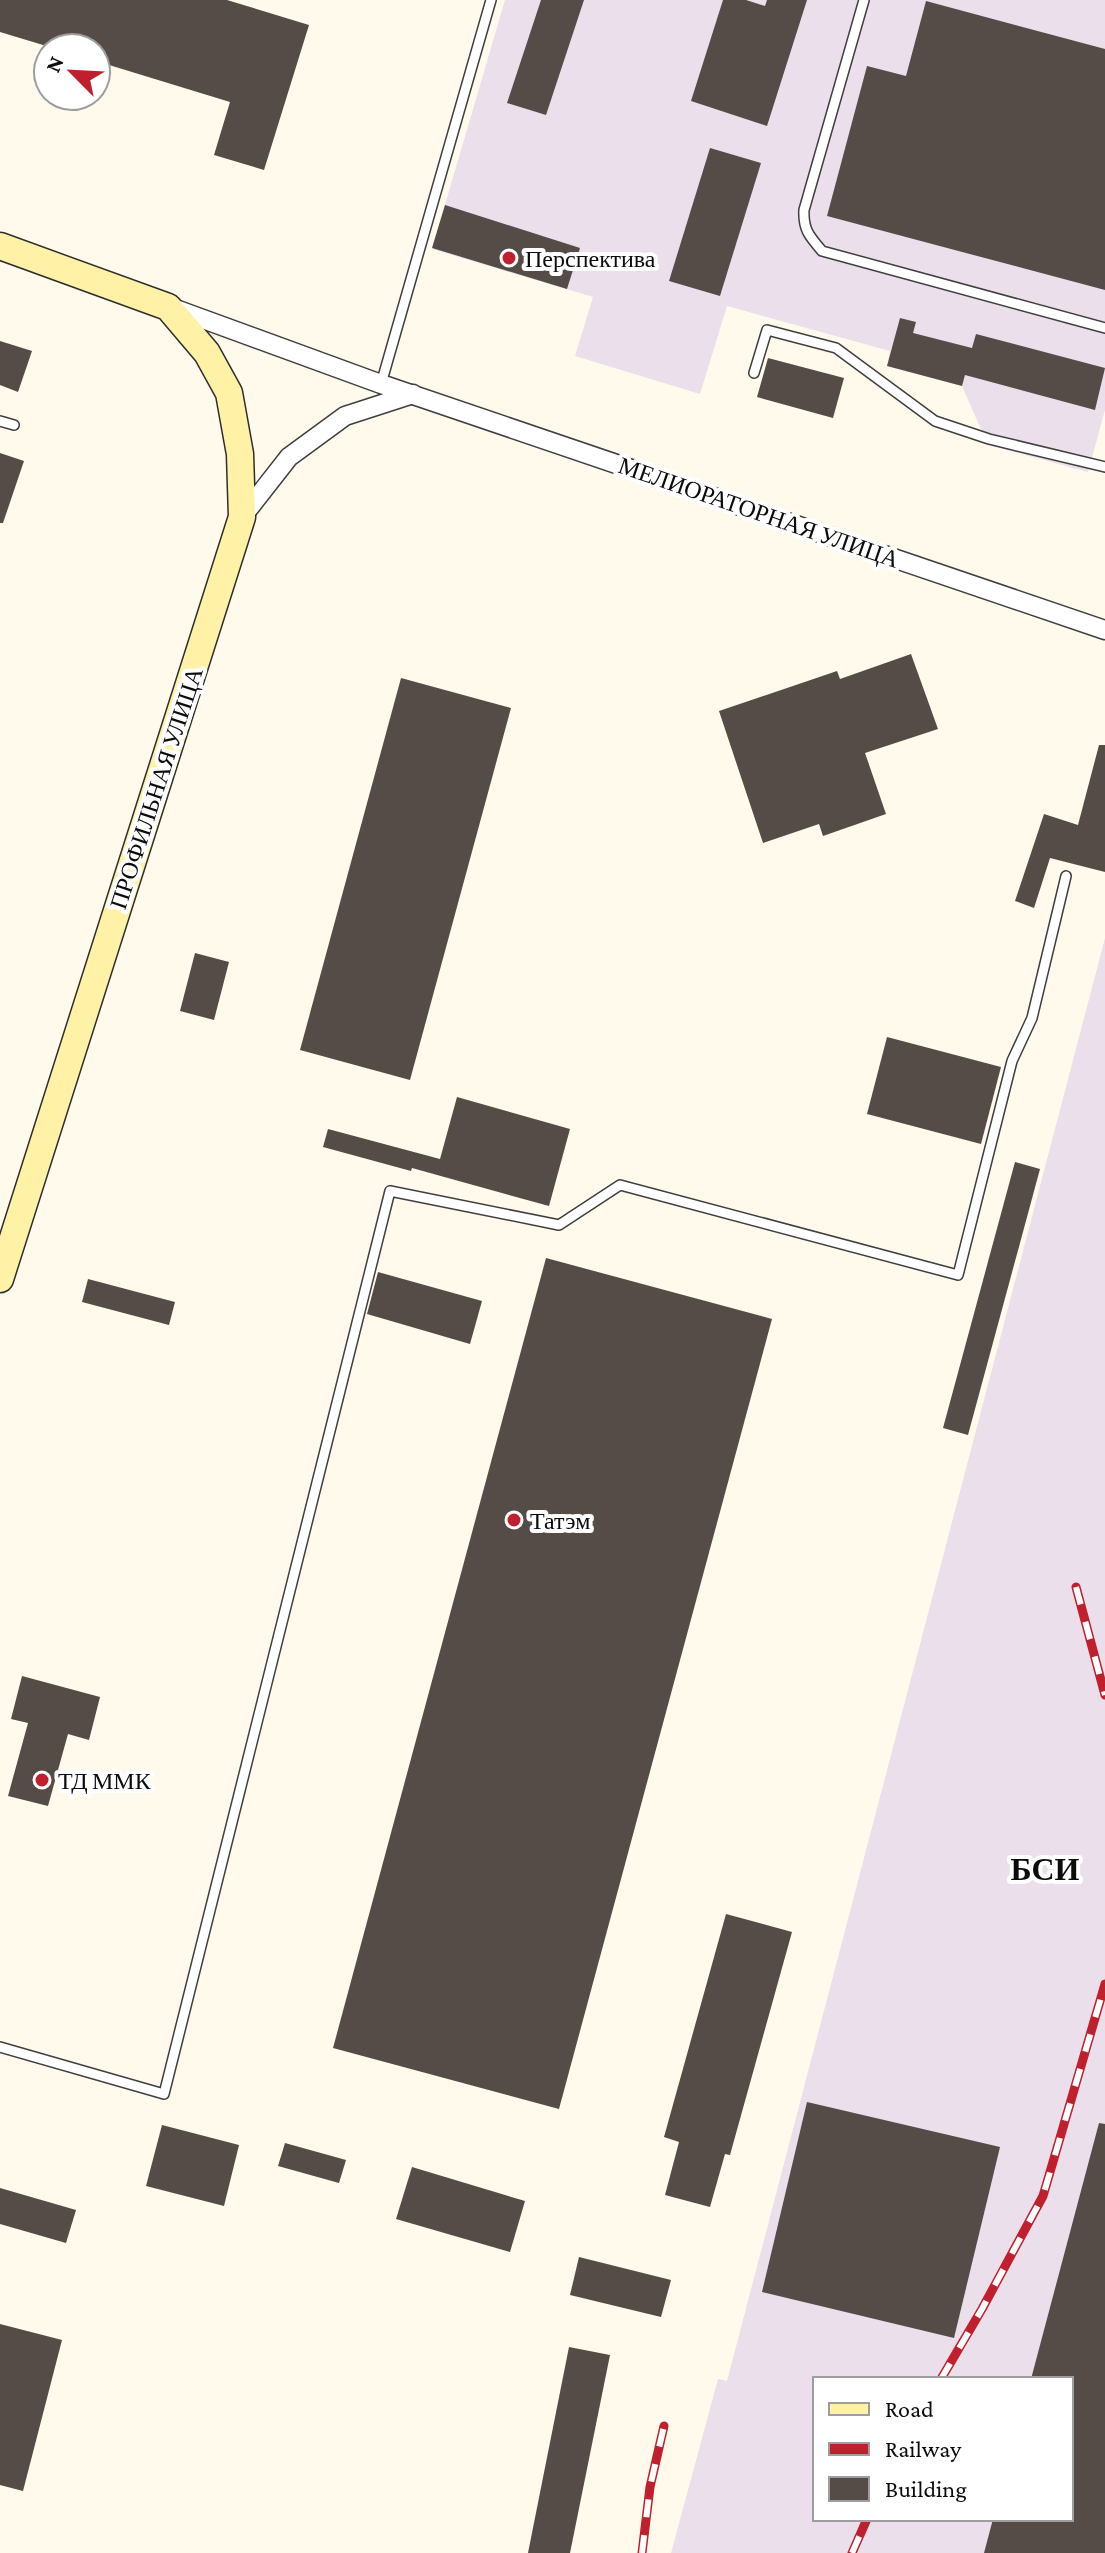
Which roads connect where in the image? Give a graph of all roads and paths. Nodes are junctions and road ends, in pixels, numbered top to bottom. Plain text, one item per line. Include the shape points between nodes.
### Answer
1 (491, 0) edge
2 (864, 0) edge
3 (0, 246) edge
4 (168, 307) junction
5 (1105, 328) edge
6 (754, 373) dead end
7 (381, 384) junction
8 (413, 394) junction
9 (0, 421) edge
10 (14, 425) dead end
11 (1105, 467) edge
12 (242, 517) junction
13 (1105, 630) edge
14 (1066, 876) dead end
15 (0, 1279) edge
16 (0, 2047) edge

1 - 7 lane
2 - 5 lane via 804,210 803,227 811,239 822,251
3 - 4 street, МЕЛИОРАТОРНАЯ УЛИЦА
4 - 7 street, МЕЛИОРАТОРНАЯ УЛИЦА
4 - 12 street, ПРОФИЛЬНАЯ УЛИЦА via 207,353 229,393 240,454
6 - 11 lane via 767,330 836,348 935,421
7 - 8 street, МЕЛИОРАТОРНАЯ УЛИЦА
8 - 12 street via 345,416 289,457
8 - 13 street, МЕЛИОРАТОРНАЯ УЛИЦА
9 - 10 lane
12 - 15 street, ПРОФИЛЬНАЯ УЛИЦА
14 - 16 lane via 1032,1018 1012,1061 958,1275 620,1185 559,1225 390,1191 164,2094

